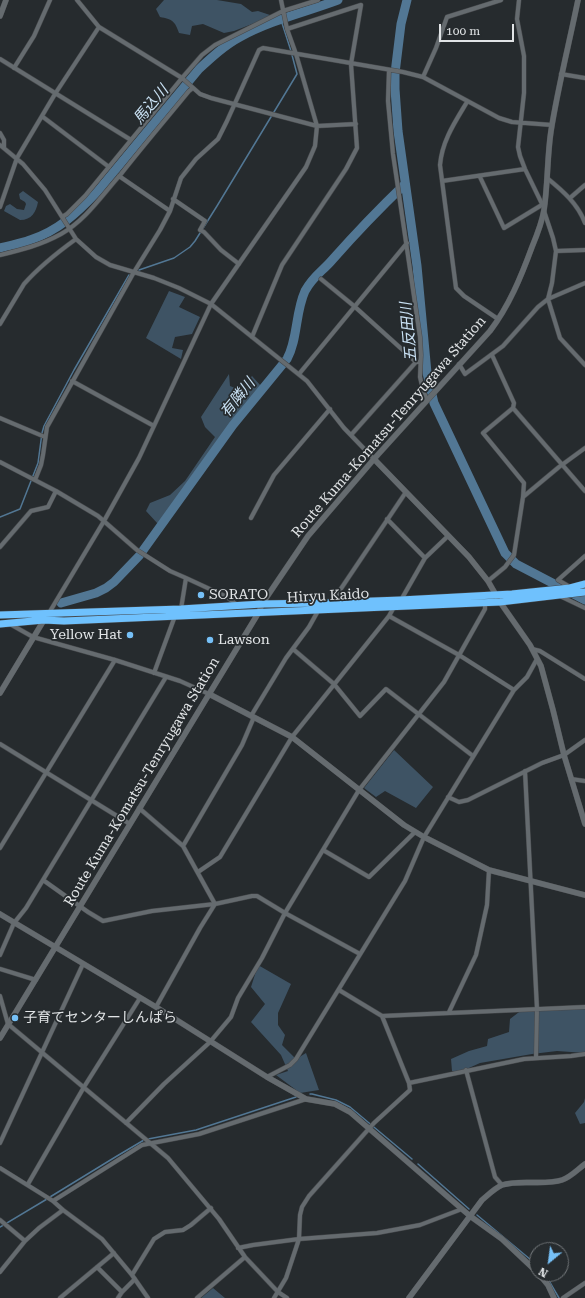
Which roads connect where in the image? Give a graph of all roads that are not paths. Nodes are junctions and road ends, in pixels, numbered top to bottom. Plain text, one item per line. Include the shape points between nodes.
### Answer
1 (6, 0) edge
2 (50, 0) edge
3 (77, 0) edge
4 (281, 0) edge
5 (318, 0) edge
6 (501, 0) edge
7 (519, 0) edge
8 (578, 0) edge
9 (284, 12) junction
10 (0, 16) edge
11 (99, 27) junction
12 (287, 29) junction
13 (295, 53) junction
14 (0, 60) edge
15 (351, 64) junction
16 (14, 68) junction
17 (389, 70) junction
18 (561, 74) junction
19 (423, 77) junction
20 (182, 78) junction
21 (585, 78) edge
22 (193, 87) junction
23 (55, 94) junction
24 (467, 102) junction
25 (235, 104) junction
26 (42, 117) junction
27 (521, 123) junction
28 (356, 124) junction
29 (552, 125) junction
30 (317, 126) junction
31 (0, 133) edge
32 (131, 140) junction
33 (2, 146) edge
34 (17, 158) junction
35 (110, 167) junction
36 (525, 169) junction
37 (119, 176) junction
38 (480, 176) junction
39 (547, 178) junction
40 (442, 181) junction
41 (585, 185) edge
42 (570, 198) junction
43 (173, 199) junction
44 (544, 203) junction
45 (0, 207) edge
46 (170, 211) junction
47 (544, 211) junction
48 (62, 217) junction
49 (584, 220) edge
50 (69, 228) junction
51 (76, 239) junction
52 (407, 243) junction
53 (585, 250) edge
54 (556, 251) junction
55 (0, 255) edge
56 (239, 264) junction
57 (134, 272) junction
58 (320, 279) dead end
59 (585, 283) edge
60 (548, 299) junction
61 (211, 304) junction
62 (354, 306) junction
63 (498, 319) junction
64 (0, 324) edge
65 (252, 337) junction
66 (492, 355) junction
67 (418, 362) junction
68 (459, 364) junction
69 (585, 365) edge
70 (299, 374) junction
71 (72, 381) junction
72 (428, 399) junction
73 (513, 408) junction
74 (330, 409) junction
75 (0, 418) edge
76 (154, 426) junction
77 (351, 435) junction
78 (44, 437) junction
79 (585, 448) edge
80 (374, 459) junction
81 (0, 462) edge
82 (563, 464) junction
83 (35, 480) junction
84 (56, 491) junction
85 (585, 491) edge
86 (406, 492) junction
87 (523, 497) junction
88 (251, 518) dead end
89 (387, 520) junction
90 (104, 521) junction
91 (448, 536) junction
92 (0, 548) edge
93 (585, 556) edge
94 (425, 558) junction
95 (186, 578) junction
96 (488, 582) junction
97 (585, 584) edge
98 (571, 587) junction
99 (583, 592) edge
100 (496, 594) junction
101 (561, 596) junction
102 (401, 600) junction
103 (500, 602) junction
104 (332, 603) junction
105 (485, 603) junction
106 (262, 604) junction
107 (238, 605) junction
108 (395, 606) junction
109 (585, 608) edge
110 (182, 609) junction
111 (318, 611) junction
112 (259, 612) junction
113 (2, 613) edge
114 (175, 616) junction
115 (389, 616) junction
116 (46, 617) junction
117 (0, 624) edge
118 (10, 624) junction
119 (33, 637) junction
120 (293, 649) junction
121 (532, 650) junction
122 (459, 655) junction
123 (537, 659) junction
124 (114, 660) junction
125 (154, 673) junction
126 (166, 677) junction
127 (585, 679) edge
128 (334, 684) junction
129 (514, 690) junction
130 (0, 693) edge
131 (209, 694) junction
132 (419, 714) junction
133 (252, 716) junction
134 (292, 737) junction
135 (585, 740) edge
136 (0, 744) edge
137 (564, 755) junction
138 (473, 756) junction
139 (525, 771) junction
140 (46, 772) junction
141 (571, 779) junction
142 (585, 781) edge
143 (359, 790) junction
144 (448, 797) junction
145 (92, 800) junction
146 (140, 808) junction
147 (130, 824) junction
148 (585, 824) edge
149 (415, 832) junction
150 (424, 837) junction
151 (183, 846) junction
152 (0, 848) edge
153 (323, 850) junction
154 (489, 870) junction
155 (198, 872) junction
156 (43, 880) junction
157 (530, 881) junction
158 (585, 895) edge
159 (215, 904) junction
160 (80, 907) junction
161 (285, 913) junction
162 (0, 914) edge
163 (14, 923) junction
164 (55, 948) junction
165 (360, 954) junction
166 (0, 955) edge
167 (83, 964) junction
168 (0, 969) edge
169 (36, 980) junction
170 (339, 990) junction
171 (0, 996) edge
172 (140, 998) junction
173 (156, 1007) junction
174 (585, 1007) edge
175 (537, 1009) junction
176 (449, 1012) junction
177 (382, 1016) junction
178 (8, 1024) junction
179 (0, 1038) edge
180 (210, 1042) junction
181 (42, 1052) junction
182 (585, 1054) edge
183 (536, 1057) junction
184 (466, 1070) junction
185 (268, 1077) junction
186 (409, 1083) junction
187 (84, 1087) junction
188 (306, 1098) junction
189 (126, 1122) junction
190 (372, 1126) junction
191 (147, 1140) junction
192 (0, 1143) edge
193 (585, 1164) edge
194 (0, 1168) edge
195 (28, 1184) junction
196 (502, 1185) junction
197 (50, 1199) junction
198 (211, 1208) junction
199 (462, 1209) junction
200 (63, 1210) junction
201 (470, 1216) junction
202 (3, 1223) edge
203 (299, 1239) junction
204 (25, 1241) junction
205 (238, 1248) junction
206 (114, 1253) junction
207 (244, 1257) junction
208 (529, 1264) edge
209 (97, 1267) junction
210 (0, 1272) edge
211 (132, 1275) junction
212 (135, 1280) junction
213 (546, 1282) edge
214 (585, 1283) edge
215 (122, 1292) junction
216 (278, 1292) junction
217 (60, 1298) edge
218 (118, 1298) edge
219 (148, 1298) edge
220 (196, 1298) edge
221 (274, 1298) edge
222 (287, 1298) edge
223 (409, 1298) edge
224 (554, 1298) edge
225 (563, 1298) edge

1 - 10 street
2 - 16 street via 34,36
3 - 11 street
4 - 9 street
5 - 9 street
6 - 19 street via 447,16
7 - 27 street via 517,19 524,56
8 - 18 street, Route Kuma-Komatsu-Tenryugawa Station
9 - 12 street
9 - 20 street via 215,44
11 - 20 street
11 - 23 street
12 - 13 street
12 - 15 street via 361,5
13 - 15 street
13 - 25 street via 263,48 259,50
13 - 30 street
14 - 16 street
15 - 17 street
15 - 28 street
16 - 23 street
17 - 19 street
17 - 52 street via 388,101 393,154
18 - 21 street
18 - 29 street, Route Kuma-Komatsu-Tenryugawa Station
19 - 24 street
20 - 22 street
20 - 32 street
22 - 25 street via 200,94
22 - 37 street
23 - 26 street
23 - 32 street
24 - 27 street via 499,118
24 - 40 street via 444,142 441,159
25 - 30 street
25 - 43 street via 218,139 192,163 181,178
26 - 34 street
26 - 35 street
27 - 29 street
27 - 36 street via 518,147
28 - 30 street
28 - 65 street via 357,148 282,266
29 - 39 street, Route Kuma-Komatsu-Tenryugawa Station
30 - 56 street via 315,146 306,167
31 - 33 street via 4,140
32 - 35 street
33 - 34 street
34 - 45 street
34 - 48 street via 44,190
35 - 48 street via 85,196
36 - 38 street
36 - 44 street
37 - 46 street
37 - 50 street via 90,211
38 - 40 street
38 - 44 street via 504,228
39 - 42 street
39 - 44 street, Route Kuma-Komatsu-Tenryugawa Station
40 - 63 street via 456,288
41 - 42 street
42 - 49 street
43 - 46 street
43 - 56 street via 205,221 202,231
44 - 47 street, Route Kuma-Komatsu-Tenryugawa Station
46 - 57 street
47 - 54 street
47 - 63 street, Route Kuma-Komatsu-Tenryugawa Station via 525,267
48 - 50 street
50 - 51 street
50 - 55 street via 28,248
51 - 57 street via 96,257
51 - 64 street via 29,278
52 - 62 street
52 - 67 street via 420,337 421,355
53 - 54 street
54 - 60 street
56 - 61 street
57 - 61 street via 154,278
57 - 71 street
58 - 62 street
59 - 60 street
60 - 66 street
60 - 69 street via 560,338
61 - 65 street
61 - 76 street
62 - 67 street
62 - 70 street
63 - 68 street, Route Kuma-Komatsu-Tenryugawa Station
65 - 70 street
66 - 68 street via 465,374
66 - 73 street via 514,403
67 - 72 street
67 - 77 street
68 - 72 street, Route Kuma-Komatsu-Tenryugawa Station
70 - 74 street
71 - 76 street
71 - 78 street via 46,427
72 - 80 street, Route Kuma-Komatsu-Tenryugawa Station
73 - 82 street
73 - 87 street via 483,433 524,482
74 - 77 street
74 - 88 street via 274,475
75 - 78 street
76 - 90 street
77 - 80 street
78 - 83 street via 44,455
79 - 82 street
80 - 86 street
80 - 106 street, Route Kuma-Komatsu-Tenryugawa Station via 308,536
81 - 83 street
82 - 85 street
82 - 87 street
83 - 84 street
84 - 90 street
84 - 92 street via 48,507 31,511
86 - 89 street
86 - 91 street
87 - 96 street via 513,557
89 - 94 street
89 - 104 street
90 - 95 street via 144,555
90 - 116 street
91 - 94 street
91 - 96 street via 470,557
93 - 98 street via 558,580
94 - 102 street
95 - 107 street via 227,597
95 - 110 street
96 - 100 street
97 - 98 highway, Hiryu Kaido
98 - 100 highway, Hiryu Kaido
99 - 101 highway, Hiryu Kaido
100 - 102 highway, Hiryu Kaido
100 - 103 street
101 - 103 highway, Hiryu Kaido
101 - 109 street
102 - 104 highway, Hiryu Kaido
103 - 105 highway, Hiryu Kaido
103 - 121 street
104 - 106 highway, Hiryu Kaido
105 - 108 highway, Hiryu Kaido
105 - 122 street via 485,609
106 - 107 highway, Hiryu Kaido
106 - 112 street, Route Kuma-Komatsu-Tenryugawa Station
107 - 110 highway, Hiryu Kaido
108 - 111 highway, Hiryu Kaido
108 - 115 street
110 - 116 highway, Hiryu Kaido
111 - 112 highway, Hiryu Kaido
111 - 120 street
112 - 114 highway, Hiryu Kaido
112 - 131 street, Route Kuma-Komatsu-Tenryugawa Station
113 - 116 highway, Hiryu Kaido
114 - 116 highway, Hiryu Kaido via 64,621
114 - 125 street
115 - 122 street
115 - 128 street
116 - 118 highway, Hiryu Kaido
116 - 119 street
117 - 118 highway, Hiryu Kaido
118 - 119 street
119 - 124 street
119 - 130 street
120 - 128 street
120 - 133 street
121 - 123 street
121 - 127 street via 540,651
122 - 129 street
122 - 132 street via 444,682
123 - 129 street via 527,677
123 - 137 street via 554,710
124 - 125 street
124 - 140 street
125 - 126 street
126 - 131 street
126 - 145 street
128 - 132 street via 360,716 386,689
128 - 134 street
129 - 138 street
131 - 133 street
131 - 146 street, Route Kuma-Komatsu-Tenryugawa Station
132 - 138 street
132 - 143 street
133 - 134 street
133 - 151 street via 242,745
134 - 143 street
134 - 155 street via 220,857
135 - 137 street
136 - 140 street
137 - 139 street
137 - 141 street
138 - 144 street
139 - 144 street via 468,800 459,802
139 - 157 street
140 - 145 street
140 - 152 street
141 - 142 street
141 - 148 street
143 - 149 street
143 - 153 street
144 - 150 street
145 - 147 street
145 - 156 street
146 - 147 street, Route Kuma-Komatsu-Tenryugawa Station
146 - 151 street
147 - 160 street, Route Kuma-Komatsu-Tenryugawa Station
149 - 150 street
149 - 153 street via 369,877
150 - 154 street
150 - 165 street via 405,881
151 - 155 street
153 - 161 street
154 - 157 street
154 - 176 street via 487,905 476,955
155 - 159 street
156 - 160 street
156 - 163 street
157 - 158 street
157 - 175 street
159 - 160 street via 103,920
159 - 161 street via 256,896
159 - 173 street
160 - 164 street, Route Kuma-Komatsu-Tenryugawa Station
161 - 165 street
161 - 180 street via 238,998 231,1016
162 - 163 street
163 - 164 street
163 - 166 street
164 - 167 street
164 - 169 street, Route Kuma-Komatsu-Tenryugawa Station
165 - 170 street
167 - 172 street
167 - 181 street
168 - 169 street
169 - 178 street, Route Kuma-Komatsu-Tenryugawa Station
170 - 177 street
170 - 185 street via 296,1059
171 - 178 street
172 - 173 street
172 - 187 street
173 - 180 street
174 - 175 street
175 - 176 street
175 - 183 street
176 - 177 street
177 - 186 street
178 - 179 street, Route Kuma-Komatsu-Tenryugawa Station
178 - 181 street
180 - 185 street
180 - 189 street
181 - 187 street
181 - 192 street
182 - 183 street
183 - 184 street
184 - 186 street
184 - 196 street via 495,1177
185 - 188 street
186 - 190 street via 410,1090
187 - 189 street
187 - 195 street
188 - 190 street via 335,1104
188 - 191 street via 199,1134
189 - 191 street
190 - 199 street
190 - 203 street via 309,1196 300,1215
191 - 197 street
191 - 198 street via 168,1158
193 - 196 street via 563,1180
194 - 195 street
195 - 197 street
196 - 201 street via 482,1200
197 - 200 street
198 - 205 street
198 - 211 street via 183,1230 165,1232 154,1238
199 - 201 street
199 - 203 street via 420,1225 382,1232
200 - 204 street
200 - 206 street via 102,1239
201 - 208 street via 502,1239
201 - 223 street
202 - 204 street
203 - 205 street
203 - 216 street via 286,1278
204 - 210 street
205 - 207 street
206 - 209 street
206 - 211 street
207 - 216 street
207 - 220 street
209 - 215 street
209 - 217 street
211 - 212 street
212 - 215 street
212 - 219 street
213 - 224 street
214 - 225 street
215 - 218 street
216 - 221 street
216 - 222 street

